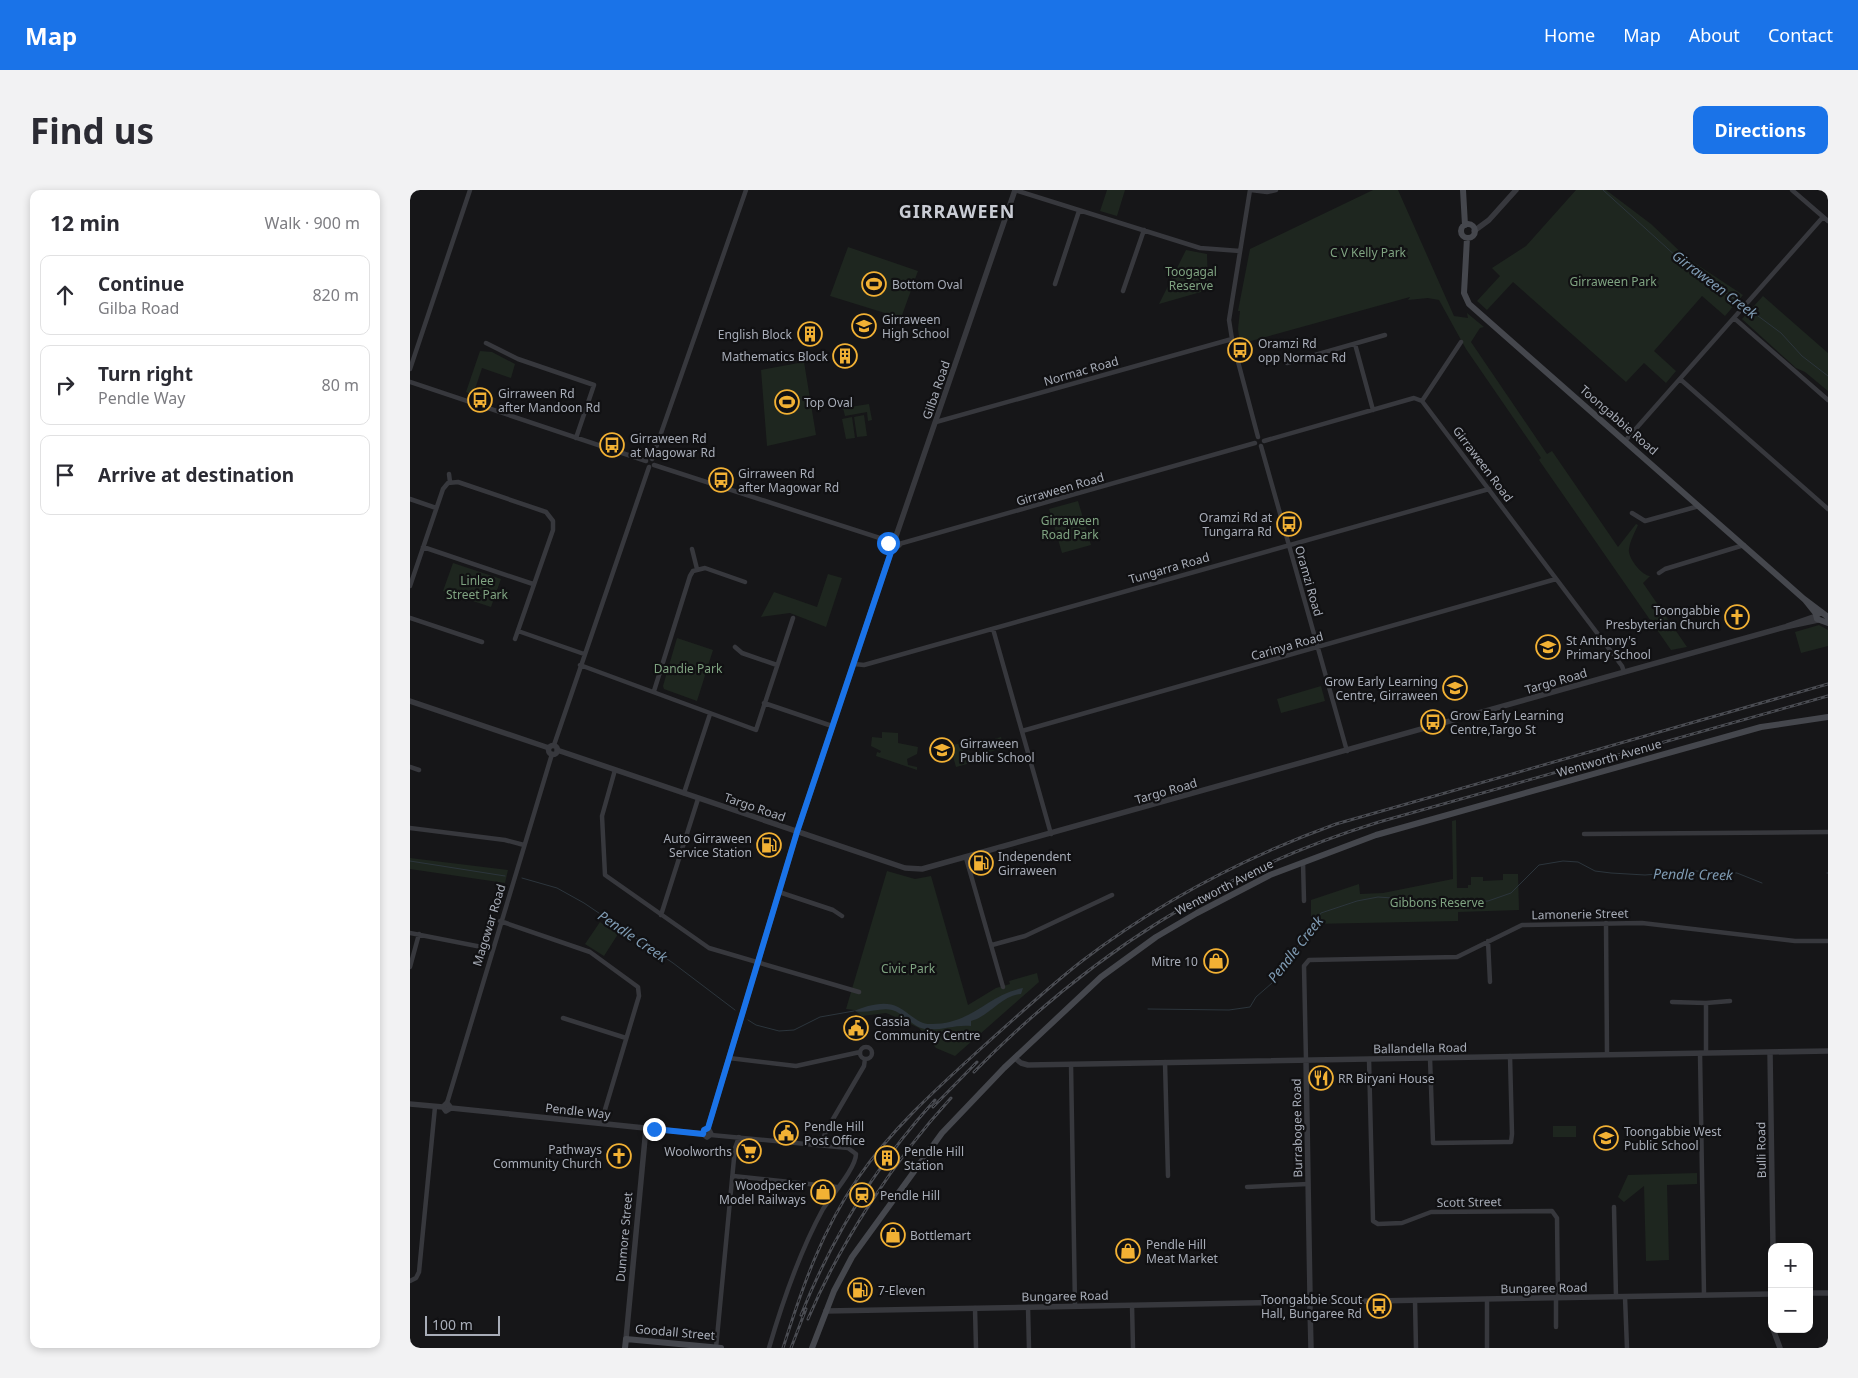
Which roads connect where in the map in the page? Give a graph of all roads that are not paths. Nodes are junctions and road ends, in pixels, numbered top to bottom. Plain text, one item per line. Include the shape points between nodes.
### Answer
1 (470, 190) edge
2 (746, 190) edge
3 (1015, 190) edge
4 (1251, 190) edge
5 (1276, 190) edge
6 (1463, 190) edge
7 (1516, 190) edge
8 (1792, 190) edge
9 (1079, 211) junction
10 (1823, 217) junction
11 (1828, 221) edge
12 (1465, 224) junction
13 (1144, 230) junction
14 (1474, 231) junction
15 (1467, 238) junction
16 (1240, 251) junction
17 (1055, 284) dead end
18 (1123, 292) dead end
19 (1734, 318) junction
20 (1385, 335) dead end
21 (1232, 339) junction
22 (1462, 342) dead end
23 (486, 343) dead end
24 (1354, 344) junction
25 (1286, 363) dead end
26 (410, 369) edge
27 (1680, 379) junction
28 (410, 381) edge
29 (1828, 400) edge
30 (1422, 401) junction
31 (1373, 410) junction
32 (936, 422) junction
33 (1258, 437) junction
34 (576, 438) junction
35 (1264, 440) junction
36 (1625, 441) junction
37 (1255, 443) junction
38 (1261, 446) junction
39 (649, 460) junction
40 (654, 465) junction
41 (649, 467) junction
42 (448, 474) dead end
43 (450, 482) junction
44 (1489, 488) junction
45 (410, 499) edge
46 (1701, 506) junction
47 (436, 508) junction
48 (1828, 508) edge
49 (1632, 513) dead end
50 (889, 541) junction
51 (897, 541) junction
52 (1289, 545) junction
53 (1745, 545) junction
54 (423, 547) junction
55 (692, 548) dead end
56 (892, 549) junction
57 (696, 569) junction
58 (1659, 573) dead end
59 (1556, 578) junction
60 (745, 582) dead end
61 (533, 584) junction
62 (410, 586) edge
63 (410, 618) edge
64 (793, 618) dead end
65 (1822, 618) edge
66 (993, 629) junction
67 (518, 631) junction
68 (515, 639) dead end
69 (482, 642) dead end
70 (736, 647) dead end
71 (1317, 648) junction
72 (584, 654) junction
73 (854, 664) junction
74 (580, 665) junction
75 (777, 665) junction
76 (1624, 672) junction
77 (654, 691) junction
78 (410, 701) edge
79 (764, 703) junction
80 (710, 714) junction
81 (1828, 717) edge
82 (832, 726) junction
83 (1022, 731) junction
84 (553, 749) junction
85 (1347, 751) junction
86 (410, 767) edge
87 (419, 770) dead end
88 (616, 770) junction
89 (684, 794) junction
90 (698, 798) junction
91 (410, 828) edge
92 (797, 832) junction
93 (1828, 832) edge
94 (1051, 834) junction
95 (1584, 834) dead end
96 (524, 845) junction
97 (966, 858) junction
98 (1303, 862) junction
99 (779, 892) junction
100 (1112, 895) dead end
101 (1304, 901) dead end
102 (662, 915) junction
103 (842, 916) dead end
104 (500, 921) junction
105 (1606, 924) junction
106 (410, 932) edge
107 (419, 934) junction
108 (1488, 941) junction
109 (1828, 941) edge
110 (992, 945) junction
111 (492, 949) junction
112 (1309, 960) joint
113 (757, 964) junction
114 (410, 967) edge
115 (1490, 982) dead end
116 (1003, 987) dead end
117 (859, 992) dead end
118 (1730, 1001) dead end
119 (1672, 1002) dead end
120 (1706, 1003) junction
121 (563, 1018) dead end
122 (626, 1038) junction
123 (1828, 1051) edge
124 (860, 1052) junction
125 (1770, 1052) junction
126 (1703, 1053) junction
127 (1607, 1054) junction
128 (1510, 1056) junction
129 (729, 1058) junction
130 (1015, 1058) junction
131 (1430, 1058) junction
132 (865, 1059) junction
133 (1369, 1059) junction
134 (1306, 1060) junction
135 (1165, 1062) junction
136 (1072, 1064) junction
137 (410, 1104) edge
138 (447, 1106) junction
139 (435, 1107) junction
140 (601, 1123) junction
141 (646, 1128) junction
142 (708, 1128) junction
143 (703, 1134) junction
144 (711, 1135) junction
145 (739, 1137) junction
146 (821, 1145) junction
147 (733, 1176) junction
148 (1168, 1176) dead end
149 (1308, 1184) junction
150 (837, 1187) junction
151 (1246, 1187) dead end
152 (1614, 1207) dead end
153 (1773, 1243) edge
154 (410, 1281) edge
155 (1813, 1293) edge
156 (1828, 1293) edge
157 (1768, 1294) edge
158 (1704, 1295) junction
159 (1310, 1296) junction
160 (1616, 1297) junction
161 (1625, 1297) junction
162 (1557, 1298) junction
163 (1486, 1299) junction
164 (1415, 1300) junction
165 (1304, 1302) junction
166 (1316, 1302) junction
167 (1132, 1305) junction
168 (1076, 1306) junction
169 (1028, 1307) junction
170 (1310, 1307) junction
171 (975, 1308) junction
172 (826, 1310) junction
173 (1556, 1327) dead end
174 (1774, 1333) edge
175 (626, 1339) junction
176 (625, 1348) edge
177 (716, 1348) edge
178 (721, 1348) edge
179 (769, 1348) edge
180 (812, 1348) edge
181 (976, 1348) edge
182 (1029, 1348) edge
183 (1133, 1348) edge
184 (1311, 1348) edge
185 (1416, 1348) edge
186 (1487, 1348) edge
187 (1626, 1348) edge
188 (1780, 1348) edge

1 - 26 street
2 - 39 street
3 - 9 street
3 - 32 street, Gilba Road
4 - 5 street
4 - 16 street
6 - 12 main road
7 - 14 street via 1489,220
8 - 10 street
9 - 13 street
9 - 17 street
10 - 11 street
10 - 19 street
12 - 14 main road via 1471,225
12 - 15 main road via 1461,233
13 - 16 street via 1200,248
13 - 18 street
14 - 15 main road
15 - 36 main road, Toongabbie Road via 1464,293 1469,304
16 - 21 street via 1229,320
19 - 27 street
19 - 29 street
20 - 24 street
21 - 32 street, Normac Road
21 - 33 street
22 - 30 street
23 - 34 street via 518,359 594,385
24 - 25 street
24 - 31 street
27 - 36 street
27 - 48 street
28 - 34 street
30 - 31 street via 1414,398
30 - 44 street, Girraween Road
31 - 35 street
32 - 51 street, Gilba Road
33 - 35 street
33 - 37 street
34 - 39 street
35 - 38 street
36 - 46 main road, Toongabbie Road
37 - 38 street
37 - 51 street, Girraween Road
38 - 52 street, Oramzi Road
39 - 40 street
39 - 41 street
40 - 41 street
40 - 50 street
41 - 72 street, Magowar Road
42 - 43 street
43 - 47 street via 444,487
43 - 61 street via 549,514 553,530
44 - 52 street, Tungarra Road
44 - 59 street, Girraween Road
45 - 47 street
46 - 49 street via 1644,521
46 - 53 main road, Toongabbie Road
47 - 54 street
50 - 51 street
50 - 56 street
51 - 56 street via 897,548
52 - 66 street, Tungarra Road
52 - 71 street, Oramzi Road
53 - 58 street
53 - 65 main road, Toongabbie Road
54 - 61 street
54 - 62 street
55 - 57 street
56 - 73 street
57 - 60 street via 704,568
57 - 77 street via 690,576
59 - 71 street, Carinya Road
59 - 76 street, Girraween Road
61 - 67 street
63 - 69 street
64 - 75 street
65 - 76 street, Targo Road
66 - 73 street, Tungarra Road via 864,665
66 - 83 street
67 - 68 street
67 - 72 street
70 - 75 street via 742,653
71 - 83 street, Carinya Road
71 - 85 street, Oramzi Road
72 - 74 street, Magowar Road
73 - 82 street
74 - 77 street
74 - 84 street, Magowar Road
75 - 79 street
76 - 85 street, Targo Road
77 - 80 street
78 - 84 street, Targo Road
79 - 80 street via 756,730
79 - 82 street
80 - 89 street
81 - 98 main road, Wentworth Avenue via 1751,729 1386,832
82 - 92 street
83 - 94 street
84 - 88 street, Targo Road
84 - 96 street, Magowar Road
85 - 94 street, Targo Road
86 - 87 street
88 - 89 street, Targo Road
88 - 102 street via 602,816 605,875
89 - 90 street, Targo Road
90 - 92 street, Targo Road
90 - 102 street
91 - 96 street
92 - 97 street, Targo Road via 908,869 929,868
92 - 99 street
93 - 95 street
94 - 97 street, Targo Road
96 - 104 street, Magowar Road
97 - 110 street
98 - 101 street
98 - 130 main road, Wentworth Avenue via 1220,900 1142,946 1101,977
99 - 103 street
99 - 113 street
100 - 110 street via 1026,936
102 - 113 street via 709,948
104 - 111 street, Magowar Road
104 - 122 street via 583,948 635,984 639,996
105 - 108 street, Lamonerie Street via 1522,925
105 - 109 street, Lamonerie Street via 1642,923 1795,941
105 - 127 street
106 - 107 street
107 - 111 street
107 - 114 street
108 - 112 street, Lamonerie Street via 1457,957
108 - 115 street
110 - 116 street
111 - 138 street, Magowar Road
112 - 134 street, Burrabogee Road via 1304,966
113 - 117 street
113 - 129 street
118 - 120 street
119 - 120 street
120 - 126 street
121 - 122 street
122 - 140 street
123 - 125 street, Ballandella Road
124 - 129 street via 796,1066
124 - 132 street
124 - 132 street via 864,1047 871,1049 871,1057
125 - 126 street, Ballandella Road
125 - 153 street, Bulli Road
126 - 127 street, Ballandella Road
126 - 158 street
127 - 128 street, Ballandella Road
128 - 131 street, Ballandella Road
128 - 131 street via 1511,1142 1433,1143
129 - 142 street
130 - 136 street, Ballandella Road via 1026,1065
130 - 172 main road, Wentworth Avenue via 953,1121 923,1157 852,1257
131 - 133 street, Ballandella Road
132 - 146 street
133 - 134 street, Ballandella Road
133 - 162 street, Scott Street via 1373,1221 1400,1224 1431,1212 1552,1211 1557,1218
134 - 135 street, Ballandella Road
134 - 149 street, Burrabogee Road
135 - 136 street, Ballandella Road
135 - 148 street
136 - 168 street
137 - 139 street, Pendle Way
138 - 139 street, Pendle Way
138 - 140 street, Pendle Way
139 - 154 street via 419,1272
140 - 141 street, Pendle Way
141 - 143 street, Pendle Way
141 - 175 street, Dunmore Street
142 - 143 street
142 - 144 street
143 - 144 street via 706,1137
144 - 145 street
145 - 146 street
145 - 147 street
146 - 150 street via 851,1149 856,1156
147 - 150 street
147 - 177 street
149 - 151 street
149 - 159 street, Burrabogee Road
150 - 179 street via 796,1265
152 - 160 street
155 - 156 street
157 - 158 street, Bungaree Road
158 - 161 street, Bungaree Road
159 - 165 street
159 - 166 street
160 - 161 street, Bungaree Road
160 - 162 street, Bungaree Road
161 - 187 street
162 - 163 street, Bungaree Road
162 - 173 street
163 - 164 street, Bungaree Road
163 - 186 street
164 - 166 street, Bungaree Road
164 - 185 street
165 - 167 street, Bungaree Road
165 - 170 street
166 - 170 street
167 - 168 street, Bungaree Road
167 - 183 street
168 - 169 street, Bungaree Road
169 - 171 street, Bungaree Road
169 - 182 street
170 - 184 street
171 - 172 street, Bungaree Road
171 - 181 street
172 - 180 main road, Wentworth Avenue
174 - 188 street
175 - 176 main road, Dunmore Street
175 - 177 main road, Goodall Street
177 - 178 main road, Goodall Street

